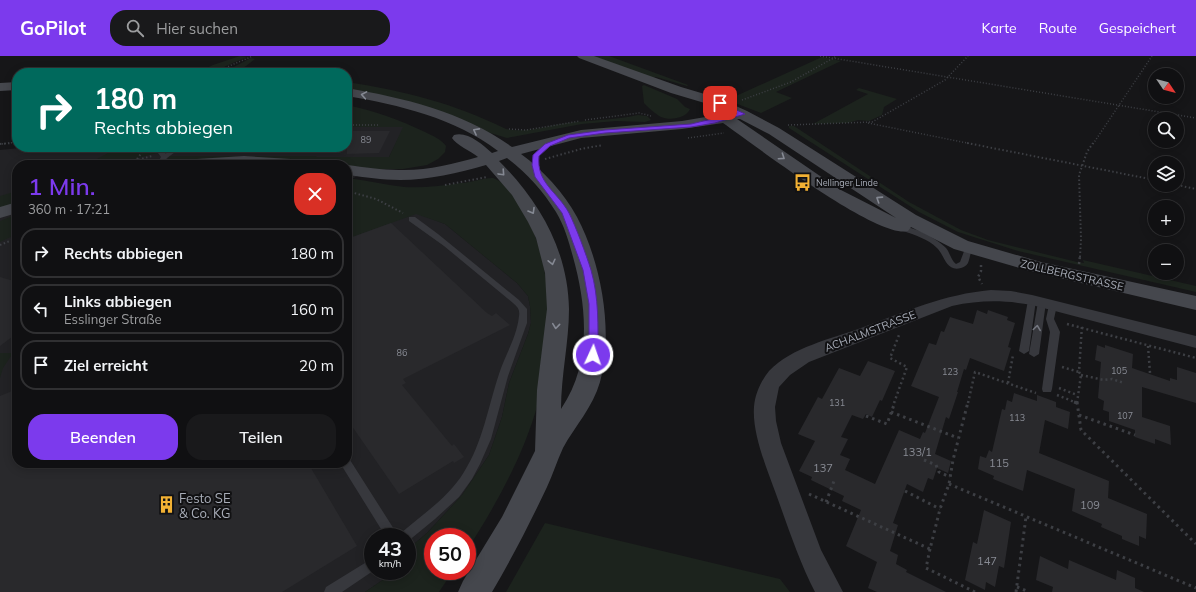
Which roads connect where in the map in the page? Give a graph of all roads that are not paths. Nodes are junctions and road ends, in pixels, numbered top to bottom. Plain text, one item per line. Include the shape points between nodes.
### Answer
1 (583, 56) edge
2 (12, 86) edge
3 (0, 87) edge
4 (676, 90) junction
5 (352, 93) edge
6 (687, 98) junction
7 (352, 103) edge
8 (741, 107) junction
9 (726, 125) junction
10 (661, 128) junction
11 (441, 130) junction
12 (786, 130) junction
13 (568, 137) junction
14 (758, 140) junction
15 (161, 152) edge
16 (509, 152) junction
17 (179, 154) edge
18 (164, 156) junction
19 (488, 158) junction
20 (162, 160) edge
21 (233, 160) edge
22 (352, 171) edge
23 (408, 175) junction
24 (538, 177) junction
25 (12, 208) edge
26 (0, 213) edge
27 (412, 219) road end
28 (906, 229) junction
29 (950, 240) junction
30 (969, 248) junction
31 (1196, 303) edge
32 (1044, 306) junction
33 (1196, 342) edge
34 (1024, 351) dead end
35 (1034, 354) dead end
36 (1047, 388) road end
37 (548, 452) junction
38 (349, 468) edge
39 (388, 528) edge
40 (416, 528) edge
41 (364, 570) edge
42 (331, 592) edge
43 (474, 592) edge
44 (830, 592) edge

1 - 4 main road
2 - 3 main road
4 - 6 main road, ZOLLBERGSTRASSE
4 - 8 main road, ZOLLBERGSTRASSE
16 -> 5 main road via 470,128 436,114 402,102
6 - 9 main road, ZOLLBERGSTRASSE via 706,106
6 - 10 main road via 696,107 695,113 680,122
7 - 11 main road via 396,112
8 - 9 main road
8 - 12 main road, ZOLLBERGSTRASSE
9 - 10 main road
9 - 14 main road, ZOLLBERGSTRASSE
10 - 13 main road via 605,131
11 - 19 main road via 477,148
11 - 23 main road via 452,142 452,152 438,164
12 - 14 main road via 760,136
29 -> 12 main road, ZOLLBERGSTRASSE via 910,219
13 - 16 main road
13 - 24 main road via 548,145 536,155
14 -> 28 main road, ZOLLBERGSTRASSE via 840,195
15 - 18 lane
16 - 19 main road
16 - 24 main road
17 - 18 lane
17 - 21 main road
18 - 20 lane
19 - 23 main road via 437,171
19 -> 37 main road via 515,187 532,211 545,238 555,276 558,308 549,393
22 - 23 main road
24 - 37 main road via 560,204 573,229 590,280 594,317 593,355 588,381 582,397
25 - 26 main road
27 - 40 lane via 493,282 524,312 521,330 504,372 494,412 478,458 464,482
28 - 29 main road, ZOLLBERGSTRASSE
28 - 30 lane via 938,245 948,256 948,262 955,266 964,264
29 - 30 main road, ZOLLBERGSTRASSE
30 - 31 main road, ZOLLBERGSTRASSE via 1022,263
32 - 33 street, ACHALMSTRASSE via 1082,320
32 - 34 lane
35 -> 32 lane
32 - 36 lane via 1055,332
32 - 44 street, ACHALMSTRASSE via 1010,296 991,295 958,299 802,358 781,370 774,378 765,395 763,412 768,434 809,551
37 - 43 main road via 518,517
38 - 39 lane
41 - 42 lane

